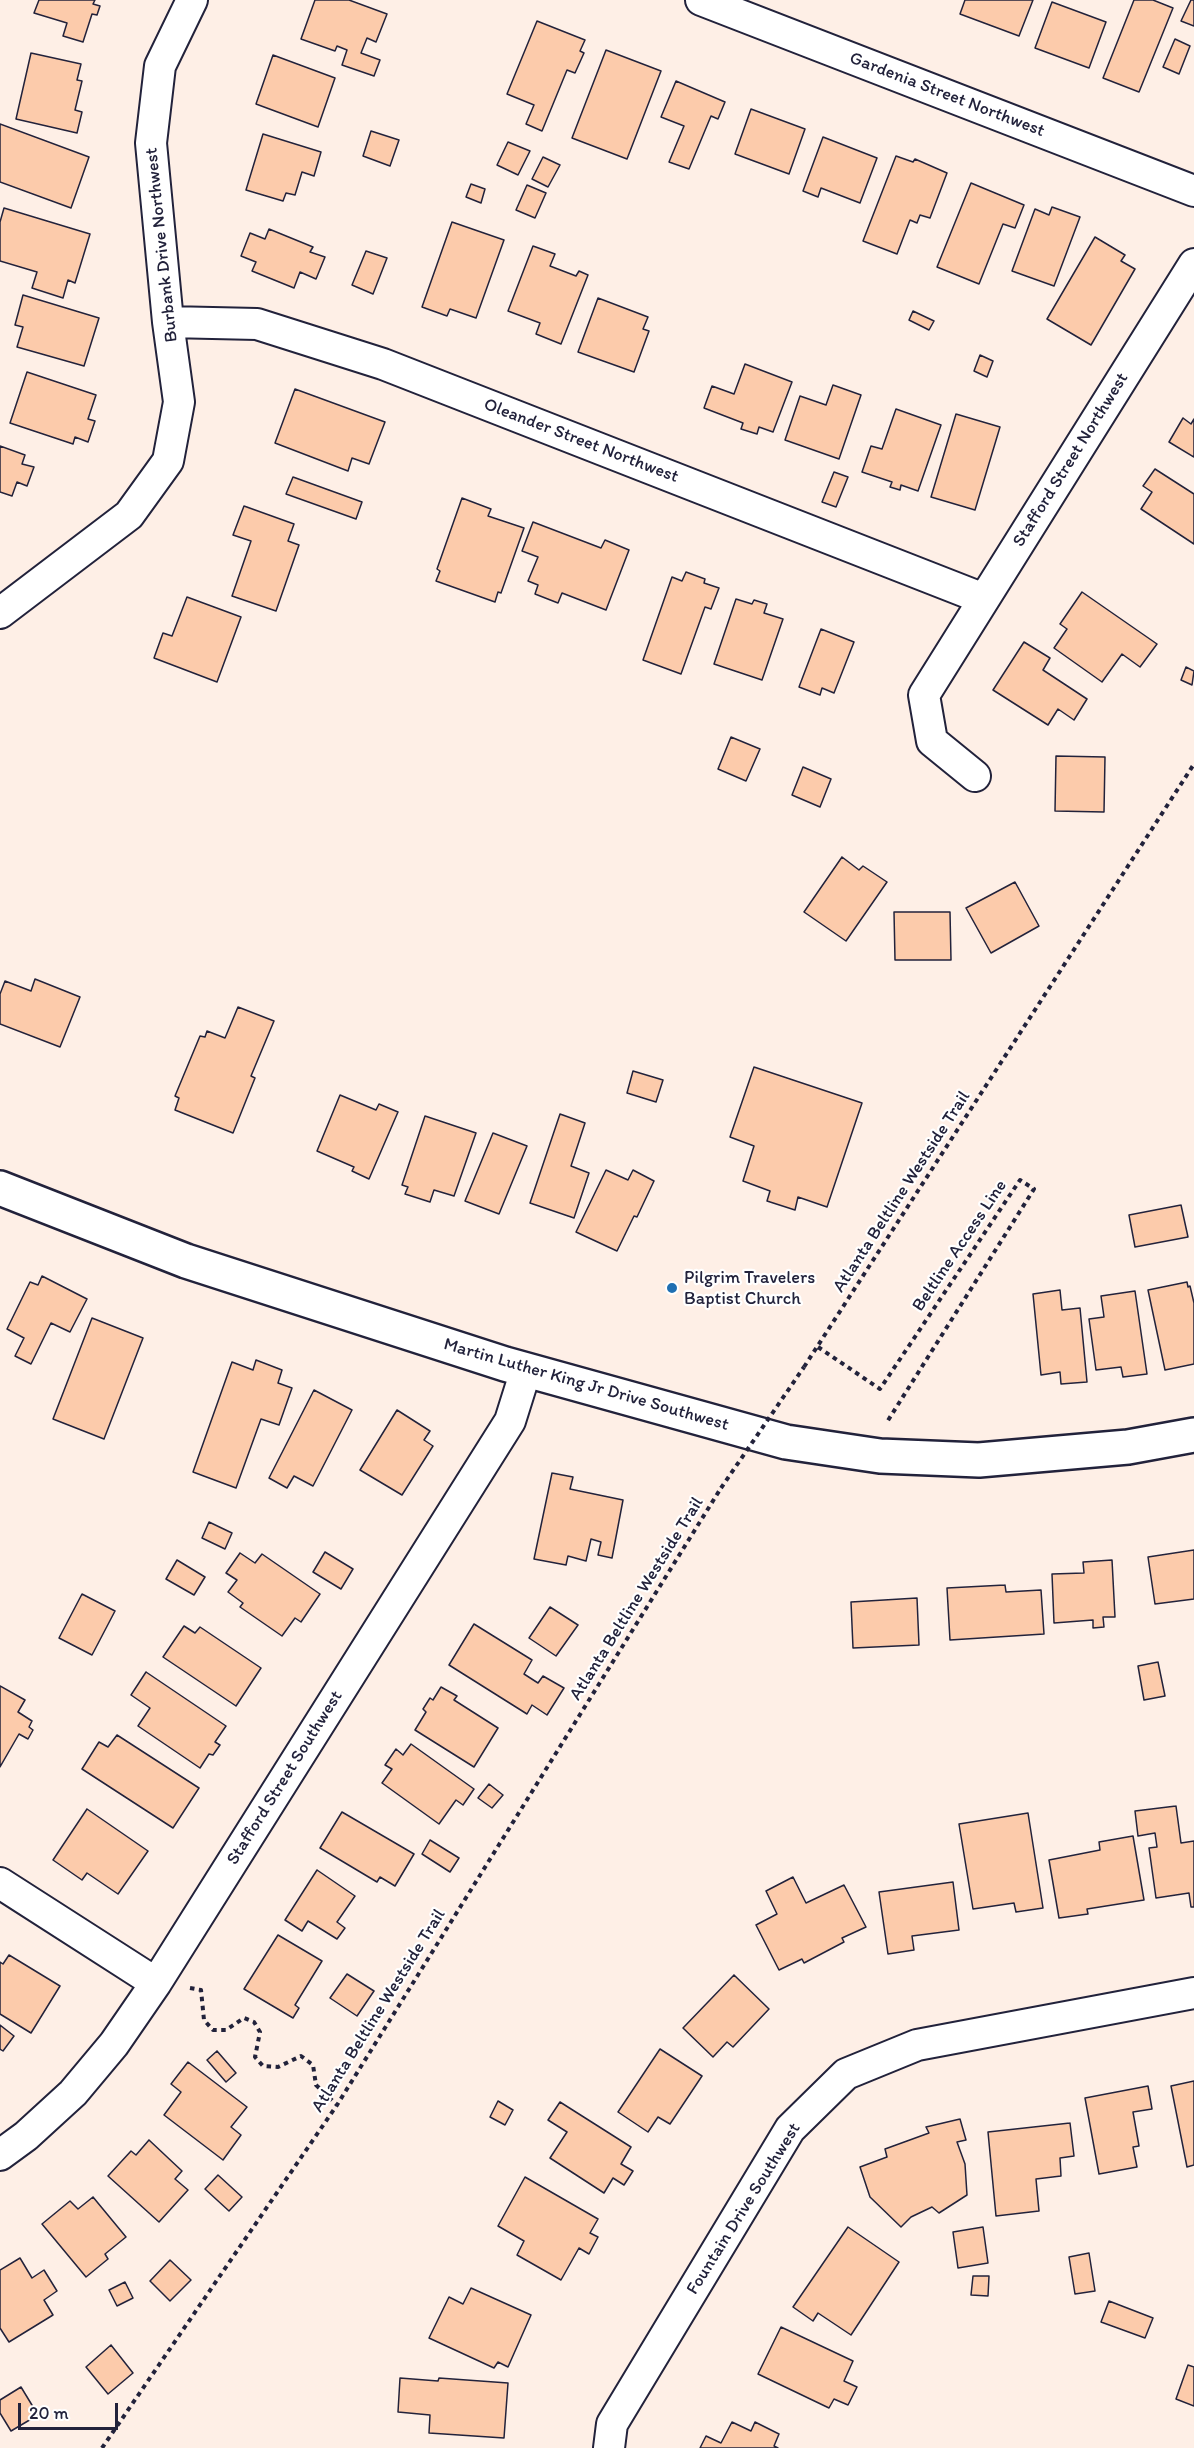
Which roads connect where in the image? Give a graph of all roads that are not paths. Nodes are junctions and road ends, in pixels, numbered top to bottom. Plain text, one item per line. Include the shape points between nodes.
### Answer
1 (192, 0) edge
2 (701, 0) edge
3 (1194, 190) edge
4 (1194, 264) edge
5 (168, 322) junction
6 (984, 599) junction
7 (0, 613) edge
8 (975, 776) dead end
9 (0, 1188) edge
10 (526, 1370) junction
11 (1194, 1435) edge
12 (0, 1883) edge
13 (156, 1983) junction
14 (1194, 1994) edge
15 (0, 2155) edge
16 (609, 2448) edge

1 - 5 street, Burbank Drive Northwest via 160,66 151,143
2 - 3 street, Gardenia Street Northwest
4 - 6 street, Stafford Street Northwest
5 - 6 street, Oleander Street Northwest via 257,324 383,364
5 - 7 street, Burbank Drive Northwest via 179,402 168,461 129,515
6 - 8 street, Stafford Street Northwest via 924,695 932,741
9 - 10 main road, Martin Luther King Jr Drive Southwest via 186,1261
10 - 11 main road, Martin Luther King Jr Drive Southwest via 786,1442 866,1453 979,1460 1128,1447
10 - 13 street, Stafford Street Southwest via 510,1421
12 - 13 street
13 - 15 street, Stafford Street Southwest via 114,2044 73,2093
14 - 16 street, Fountain Drive Southwest via 917,2044 846,2074 790,2129 612,2424

